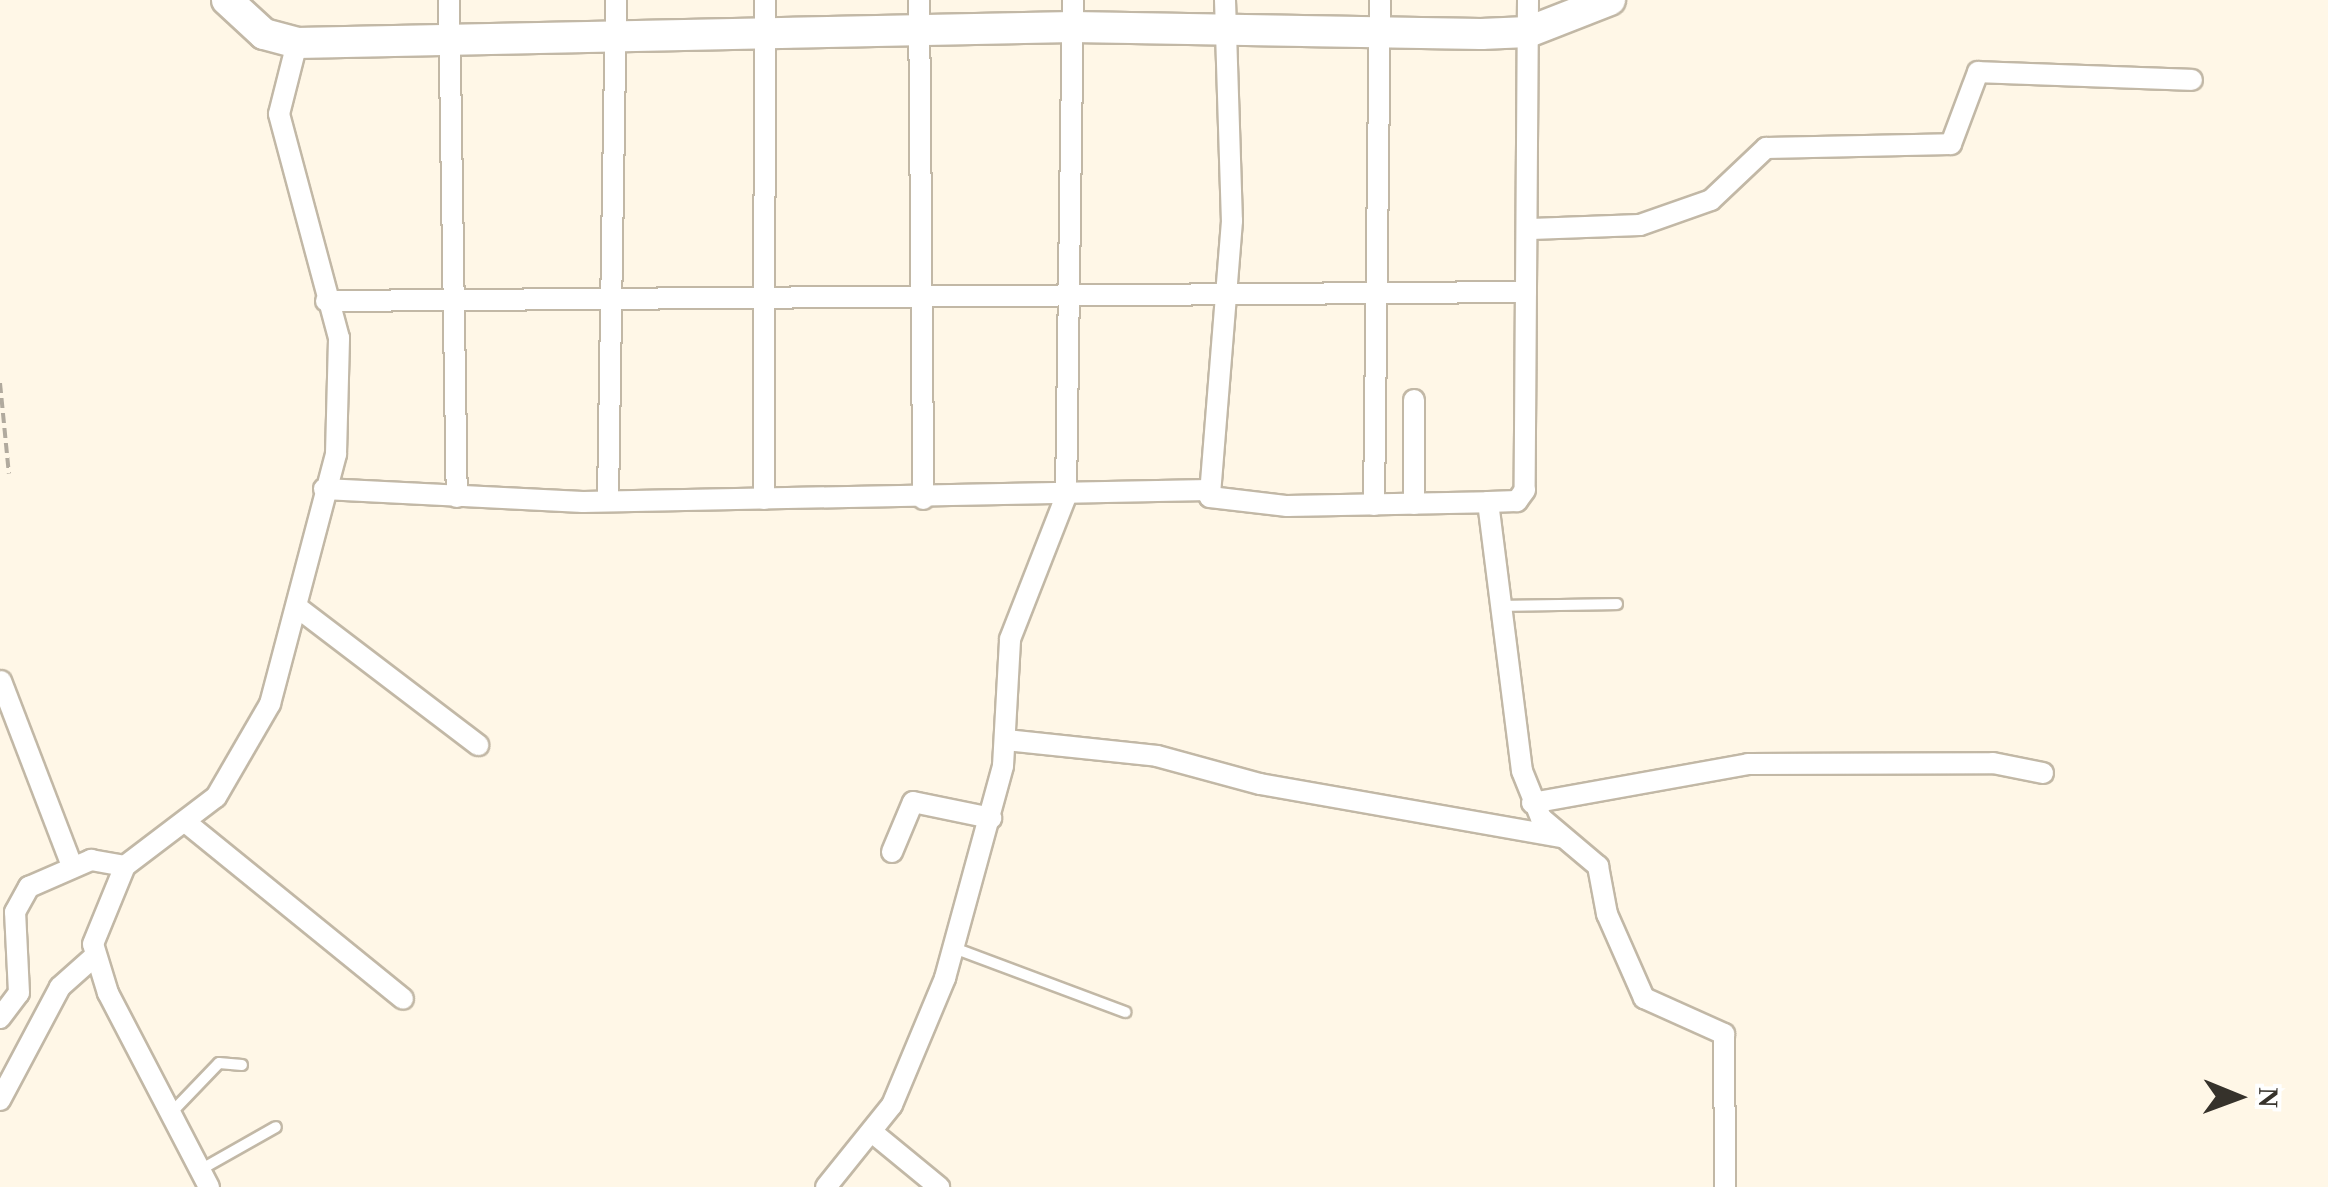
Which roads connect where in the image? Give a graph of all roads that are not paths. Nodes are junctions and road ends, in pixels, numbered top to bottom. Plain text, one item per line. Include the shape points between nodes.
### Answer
1 (449, 0) edge
2 (616, 0) edge
3 (765, 0) edge
4 (1528, 0) edge
5 (1610, 0) edge
6 (238, 7) edge
7 (1073, 13) edge
8 (1224, 14) edge
9 (919, 15) edge
10 (1381, 15) edge
11 (1528, 32) junction
12 (615, 34) junction
13 (764, 36) junction
14 (450, 38) junction
15 (297, 43) junction
16 (2192, 80) dead end
17 (1531, 229) junction
18 (1225, 290) junction
19 (1073, 291) junction
20 (1374, 292) junction
21 (1526, 292) junction
22 (920, 295) junction
23 (452, 297) junction
24 (768, 297) junction
25 (617, 298) junction
26 (326, 302) junction
27 (1414, 400) dead end
28 (324, 488) junction
29 (1209, 490) junction
30 (1066, 496) junction
31 (457, 498) junction
32 (764, 499) junction
33 (922, 499) junction
34 (608, 501) junction
35 (1488, 502) junction
36 (1414, 504) junction
37 (1374, 505) junction
38 (1616, 604) dead end
39 (1502, 606) junction
40 (296, 607) junction
41 (1, 681) edge
42 (1006, 740) junction
43 (478, 745) dead end
44 (2043, 773) dead end
45 (1532, 804) junction
46 (991, 818) junction
47 (188, 824) junction
48 (1560, 837) junction
49 (892, 852) dead end
50 (72, 866) junction
51 (125, 866) junction
52 (954, 948) junction
53 (94, 956) junction
54 (403, 999) dead end
55 (1126, 1012) dead end
56 (0, 1018) edge
57 (242, 1066) dead end
58 (0, 1100) edge
59 (170, 1114) junction
60 (276, 1127) dead end
61 (872, 1132) junction
62 (205, 1178) edge
63 (826, 1187) edge
64 (939, 1187) edge
65 (1725, 1187) edge

1 - 14 street
2 - 12 street
3 - 13 street
4 - 11 street
5 - 11 main road
6 - 15 main road
7 - 8 main road
7 - 9 main road
7 - 19 street
8 - 10 main road
8 - 18 street via 1232,190
9 - 13 main road
9 - 22 street
10 - 11 main road
10 - 20 street
11 - 17 street
12 - 13 main road
12 - 14 main road
12 - 25 street
13 - 24 street
14 - 15 main road
14 - 23 street
15 - 26 street via 279,114
16 - 17 street via 1978,72 1950,144 1766,148 1724,192 1694,206 1628,228
17 - 21 street
18 - 19 street
18 - 20 street
18 - 29 street
19 - 22 street
19 - 30 street
20 - 21 street
20 - 37 street
21 - 35 street via 1525,490 1517,501
22 - 24 street
22 - 33 street
23 - 25 street
23 - 26 street
23 - 31 street
24 - 25 street
24 - 32 street
25 - 34 street
26 - 28 street via 342,368
27 - 36 street
28 - 31 street
28 - 40 street
29 - 30 street
29 - 37 street via 1222,503
30 - 33 street
30 - 42 street via 1010,640
31 - 34 street
32 - 33 street
32 - 34 street
35 - 36 street
35 - 39 street
36 - 37 street
38 - 39 lane
39 - 45 street
40 - 43 street
40 - 47 street via 270,704 216,798
41 - 50 street
42 - 46 street
42 - 48 street via 1156,756 1260,784
44 - 45 street via 1993,762 1748,764
45 - 48 street
46 - 49 street via 913,802
46 - 52 street
47 - 51 street
47 - 54 street
48 - 65 street via 1598,866 1607,914 1644,998 1715,1022 1724,1034
50 - 51 street via 98,858
50 - 56 street via 35,882 18,904 20,987
51 - 53 street via 101,910
52 - 55 lane
52 - 61 street via 907,1078
53 - 58 street via 60,987
53 - 59 street
57 - 59 lane via 219,1063
59 - 62 street
60 - 62 lane
61 - 63 street
61 - 64 street

